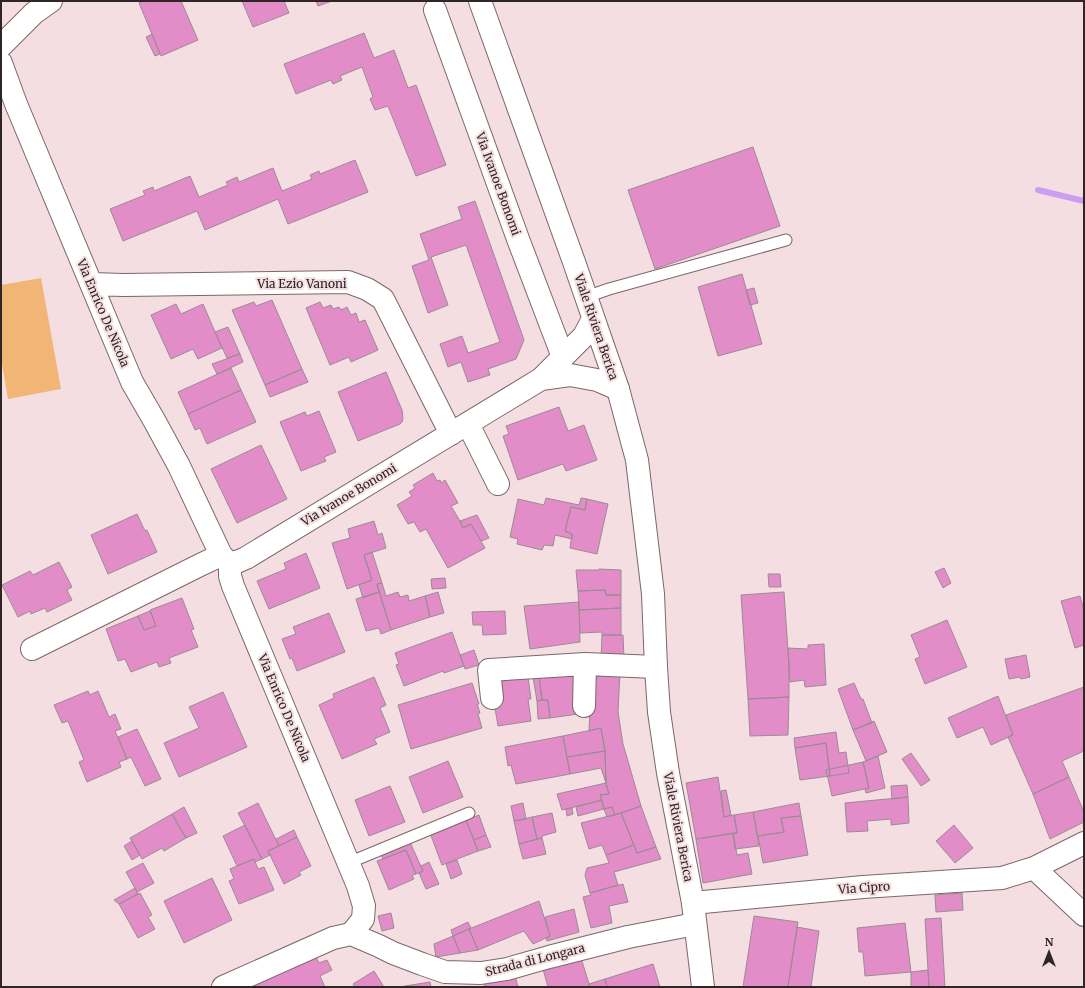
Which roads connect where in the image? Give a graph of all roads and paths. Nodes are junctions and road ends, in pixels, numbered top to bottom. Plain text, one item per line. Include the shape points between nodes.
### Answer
1 (50, 1) edge
2 (480, 1) edge
3 (435, 10) dead end
4 (1, 46) edge
5 (1, 63) edge
6 (786, 240) dead end
7 (91, 284) junction
8 (586, 297) junction
9 (593, 318) junction
10 (563, 357) junction
11 (541, 379) junction
12 (618, 390) junction
13 (459, 429) junction
14 (498, 484) dead end
15 (225, 560) junction
16 (32, 649) dead end
17 (585, 664) junction
18 (656, 667) junction
19 (492, 698) dead end
20 (584, 706) dead end
21 (469, 813) dead end
22 (1084, 843) edge
23 (348, 863) junction
24 (1034, 868) junction
25 (694, 913) junction
26 (1084, 915) edge
27 (351, 934) junction
28 (222, 987) edge
29 (703, 987) edge

1 - 4 street
2 - 8 street, Viale Riviera Berica
3 - 10 street, Via Ivanoe Bonomi
5 - 7 street, Via Enrico De Nicola
6 - 8 lane
7 - 13 street, Via Ezio Vanoni via 348,282 367,289 383,299
7 - 15 street, Via Enrico De Nicola via 132,382 179,466
8 - 9 street, Viale Riviera Berica
9 - 10 street, Via Ivanoe Bonomi via 584,336
9 - 12 street, Viale Riviera Berica
10 - 11 street, Via Ivanoe Bonomi
11 - 12 street, Via Ivanoe Bonomi via 570,375 597,380
11 - 13 street, Via Ivanoe Bonomi
12 - 18 street, Viale Riviera Berica via 637,460 653,594
13 - 14 street
13 - 15 street, Via Ivanoe Bonomi via 239,562
15 - 16 street via 200,565
15 - 23 street, Via Enrico De Nicola via 232,586
17 - 18 street
17 - 19 street via 489,670
17 - 20 street
18 - 25 street, Viale Riviera Berica via 659,712 668,773
21 - 23 lane
22 - 24 street, Via Cipro
23 - 27 street, Via Enrico De Nicola via 364,906 363,919
24 - 25 street, Via Cipro via 1002,878 863,888
24 - 26 street
25 - 27 street, Strada di Longara via 628,937 507,969 481,973 445,972
25 - 29 street, Viale Riviera Berica
27 - 28 street via 333,938

